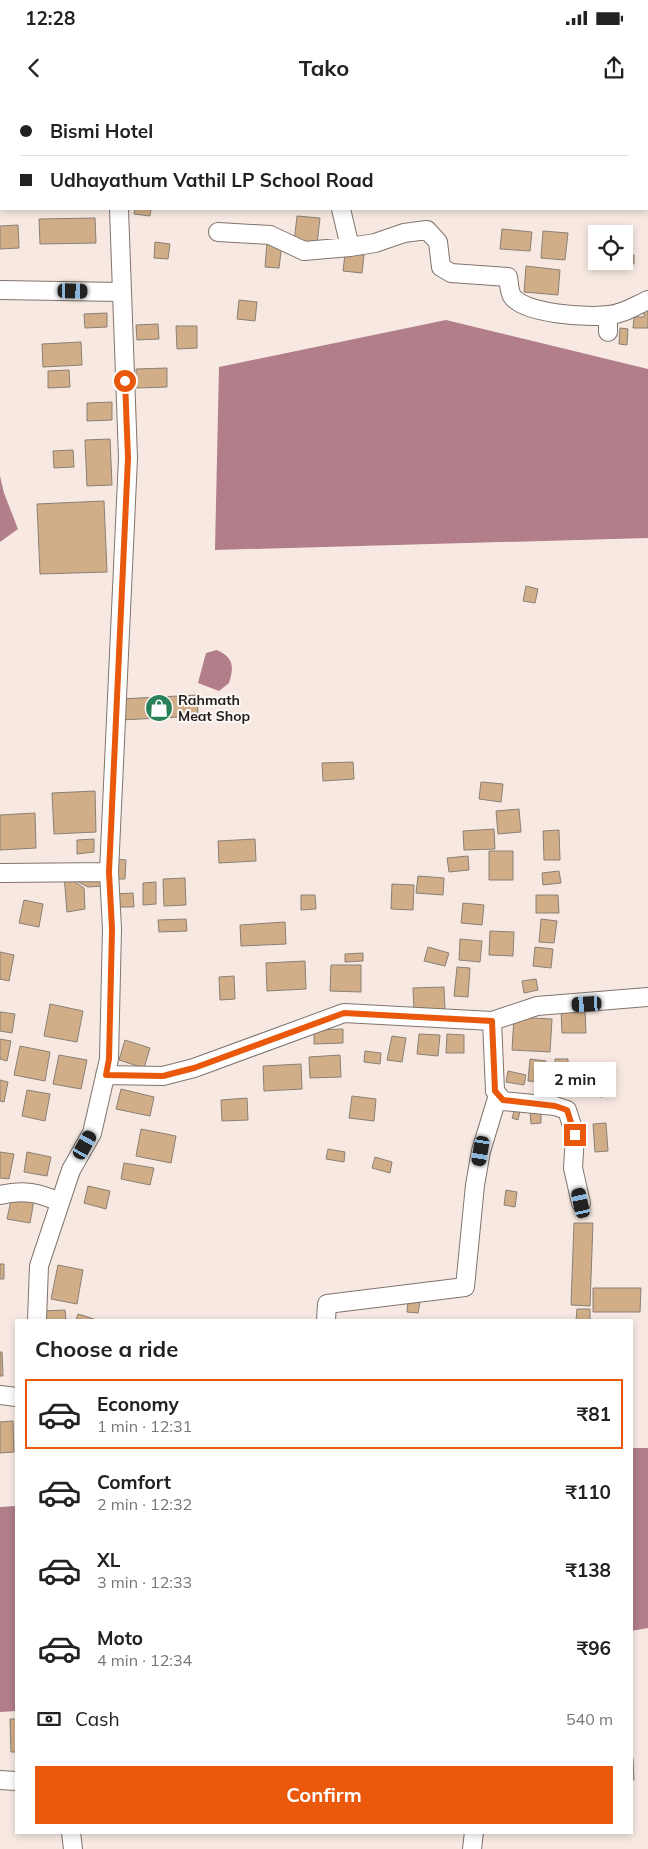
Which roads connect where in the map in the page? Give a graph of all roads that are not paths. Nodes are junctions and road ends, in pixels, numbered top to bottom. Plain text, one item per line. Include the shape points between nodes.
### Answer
1 (119, 210) edge
2 (341, 210) edge
3 (218, 232) dead end
4 (350, 247) junction
5 (0, 290) edge
6 (121, 292) junction
7 (648, 300) edge
8 (109, 872) junction
9 (0, 873) edge
10 (648, 997) edge
11 (492, 1021) junction
12 (106, 1075) junction
13 (498, 1095) junction
14 (0, 1194) edge
15 (60, 1202) junction
16 (581, 1203) dead end
17 (37, 1319) edge
18 (326, 1319) edge
19 (0, 1395) edge
20 (15, 1396) edge
21 (0, 1780) edge
22 (15, 1781) edge
23 (71, 1834) edge
24 (474, 1834) edge
25 (73, 1849) edge
26 (472, 1849) edge

1 - 6 street
2 - 4 street
3 - 4 street via 270,234 304,251
4 - 7 street via 375,243 404,232 427,230 438,242 441,267 451,273 508,277 512,296 522,304 608,324 620,313
5 - 6 street
6 - 8 street via 128,458
8 - 9 street
8 - 12 street via 112,938
10 - 11 street via 537,1006
11 - 12 street via 344,1013 194,1068 163,1076
11 - 13 street via 495,1091
12 - 15 street via 92,1133 71,1170
13 - 16 street via 503,1100 567,1110 575,1135 574,1168
13 - 18 street via 481,1151 475,1185 465,1287 327,1304
14 - 15 street via 18,1191 38,1193
15 - 17 street via 39,1266
19 - 20 street
21 - 22 street
23 - 25 street
24 - 26 street

